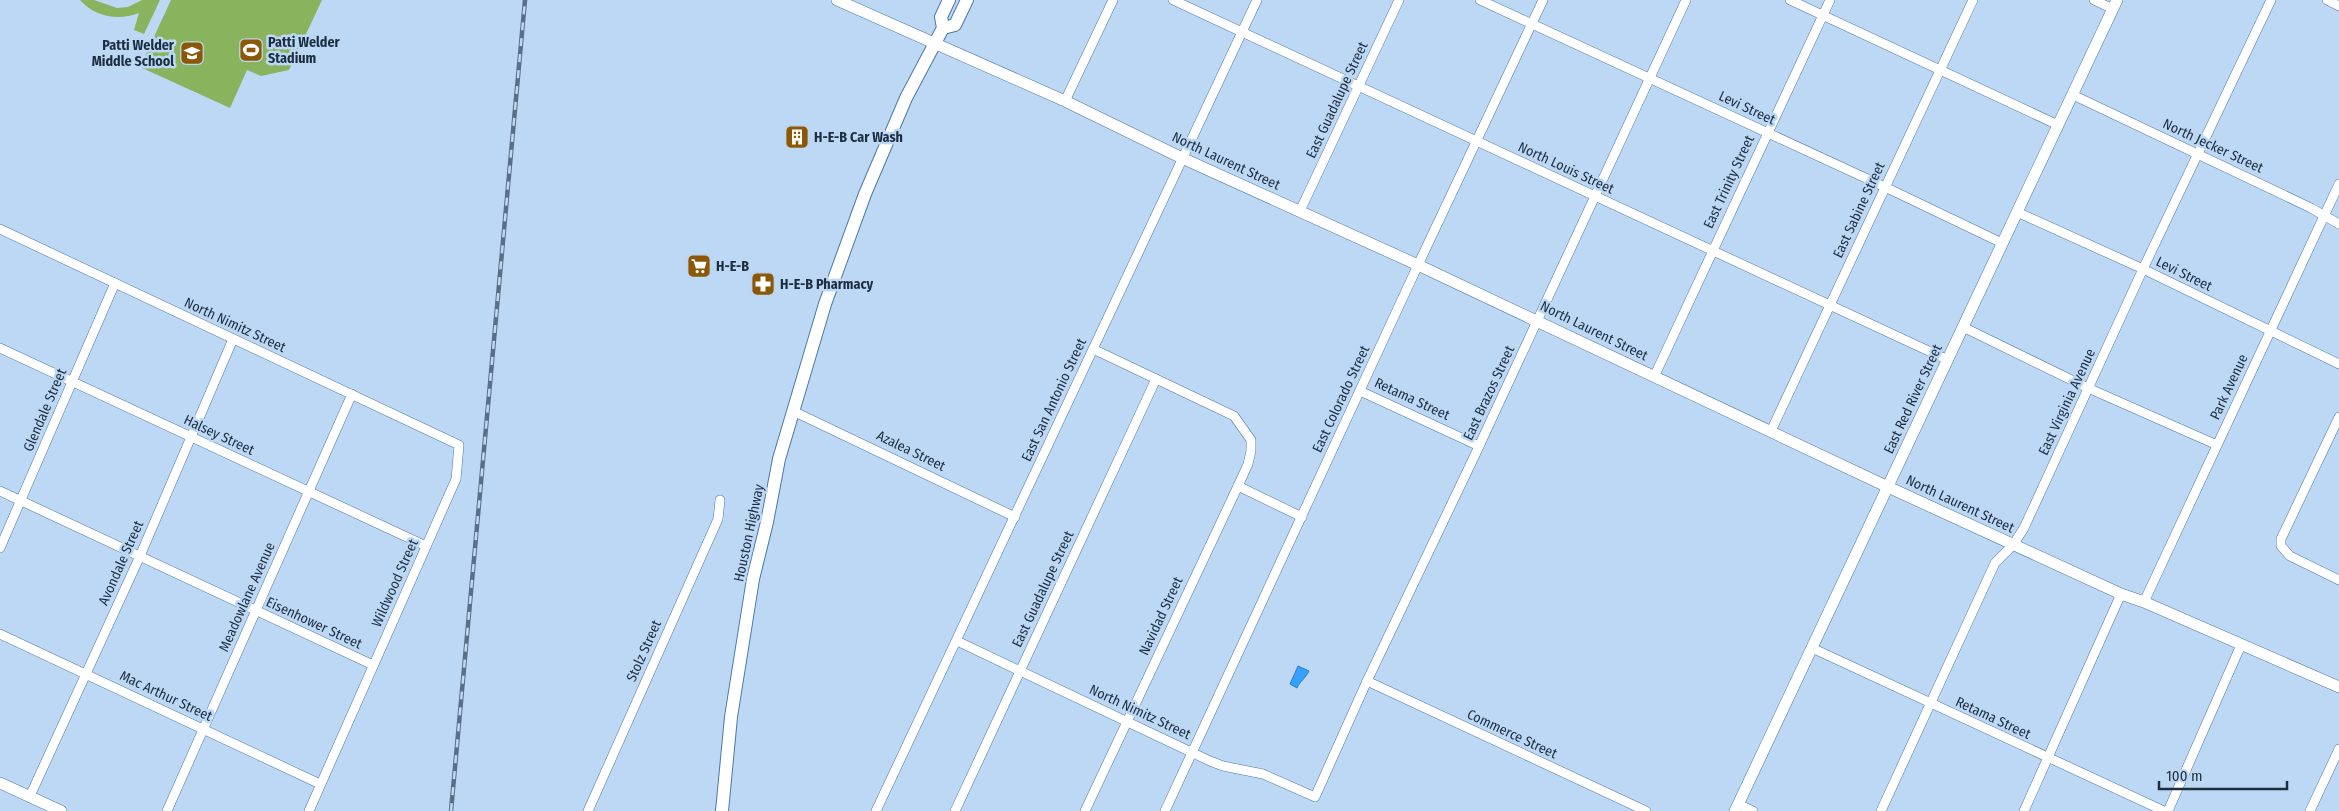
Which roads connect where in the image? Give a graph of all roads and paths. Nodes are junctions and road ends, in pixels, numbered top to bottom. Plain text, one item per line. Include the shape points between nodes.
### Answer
1 (837, 0) edge
2 (949, 0) edge
3 (967, 0) edge
4 (1113, 0) edge
5 (1173, 0) edge
6 (1257, 0) edge
7 (1399, 0) edge
8 (1480, 0) edge
9 (1543, 0) edge
10 (1686, 0) edge
11 (1790, 0) edge
12 (1830, 0) edge
13 (1972, 0) edge
14 (2094, 0) edge
15 (2271, 0) edge
16 (2327, 0) edge
17 (2115, 4) edge
18 (2339, 6) edge
19 (1823, 15) junction
20 (1532, 24) junction
21 (944, 28) junction
22 (1242, 32) junction
23 (936, 44) junction
24 (1939, 70) junction
25 (1649, 79) junction
26 (1358, 87) junction
27 (2073, 95) junction
28 (1065, 101) junction
29 (2058, 125) junction
30 (1768, 132) junction
31 (1477, 141) junction
32 (2197, 154) junction
33 (1182, 158) junction
34 (2339, 184) edge
35 (1885, 187) junction
36 (1594, 196) junction
37 (1300, 211) junction
38 (2017, 212) junction
39 (2324, 216) junction
40 (2339, 224) edge
41 (0, 229) edge
42 (2002, 243) junction
43 (1712, 252) junction
44 (1418, 265) junction
45 (2143, 269) junction
46 (115, 283) junction
47 (1830, 307) junction
48 (1537, 321) junction
49 (1963, 328) junction
50 (2270, 332) junction
51 (233, 339) junction
52 (0, 348) edge
53 (1093, 349) junction
54 (1948, 360) junction
55 (2339, 364) edge
56 (1654, 377) junction
57 (1156, 379) junction
58 (72, 382) junction
59 (2088, 388) junction
60 (1360, 391) junction
61 (352, 394) junction
62 (795, 412) junction
63 (2339, 417) edge
64 (1771, 431) junction
65 (191, 437) junction
66 (459, 445) joint
67 (2217, 445) junction
68 (1479, 446) junction
69 (1238, 486) junction
70 (1888, 487) junction
71 (0, 491) edge
72 (308, 491) junction
73 (21, 500) junction
74 (720, 500) dead end
75 (1015, 517) junction
76 (1302, 517) junction
77 (2013, 545) junction
78 (426, 546) junction
79 (0, 548) edge
80 (140, 556) junction
81 (2339, 580) edge
82 (2121, 594) junction
83 (2144, 602) junction
84 (256, 611) junction
85 (0, 634) edge
86 (957, 641) junction
87 (2241, 645) junction
88 (1812, 648) junction
89 (373, 665) junction
90 (1020, 671) junction
91 (86, 674) junction
92 (1367, 682) junction
93 (2339, 687) edge
94 (1931, 704) junction
95 (1126, 722) junction
96 (204, 728) junction
97 (2339, 749) edge
98 (1193, 752) junction
99 (2049, 758) junction
100 (0, 783) edge
101 (320, 784) junction
102 (30, 796) junction
103 (1315, 797) joint
104 (1737, 808) edge
105 (61, 811) edge
106 (166, 811) edge
107 (309, 811) edge
108 (588, 811) edge
109 (722, 811) edge
110 (876, 811) edge
111 (955, 811) edge
112 (1085, 811) edge
113 (1165, 811) edge
114 (1646, 811) edge
115 (1753, 811) edge
116 (1881, 811) edge
117 (2024, 811) edge
118 (2164, 811) edge
119 (2168, 811) edge
120 (2310, 811) edge

1 - 23 main road, North Laurent Street
2 - 21 main road via 940,17
3 - 21 main road via 955,25
4 - 28 street
5 - 22 street, North Louis Street
6 - 22 street, East San Antonio Street
7 - 26 street, East Guadalupe Street
8 - 20 street, Levi Street
9 - 20 street, East Colorado Street
10 - 25 street, East Brazos Street
11 - 19 street
12 - 19 street, East Trinity Street
13 - 24 street, East Sabine Street
14 - 17 street
15 - 32 street, East Virginia Avenue
16 - 18 street
17 - 27 main road, East Red River Street
19 - 24 street
19 - 30 street, East Trinity Street
20 - 25 street, Levi Street
20 - 31 street, East Colorado Street
21 - 23 main road, Houston Highway
22 - 26 street, North Louis Street
22 - 33 street, East San Antonio Street
23 - 28 main road, North Laurent Street
23 - 62 main road, Houston Highway via 906,98 865,194 825,304
24 - 29 street
24 - 35 street, East Sabine Street
25 - 30 street, Levi Street
25 - 36 street, East Brazos Street
26 - 31 street, North Louis Street
26 - 37 street, East Guadalupe Street
27 - 29 main road, East Red River Street
27 - 32 street, North Jecker Street
28 - 33 main road, North Laurent Street
29 - 38 main road, East Red River Street
30 - 35 street, Levi Street
30 - 43 street, East Trinity Street
31 - 36 street, North Louis Street
31 - 44 street, East Colorado Street
32 - 39 street, North Jecker Street
32 - 45 street, East Virginia Avenue
33 - 37 main road, North Laurent Street
33 - 53 street, East San Antonio Street
34 - 39 street, Park Avenue
35 - 42 street, Levi Street
35 - 47 street, East Sabine Street
36 - 43 street, North Louis Street
36 - 48 street, East Brazos Street
37 - 44 main road, North Laurent Street
38 - 42 main road, East Red River Street
38 - 45 street, Levi Street
39 - 40 street, North Jecker Street
39 - 50 street, Park Avenue
41 - 46 street, North Nimitz Street
42 - 49 main road, East Red River Street
43 - 47 street, North Louis Street
43 - 56 street, East Trinity Street
44 - 48 main road, North Laurent Street
44 - 60 street, East Colorado Street
45 - 50 street, Levi Street
45 - 59 street, East Virginia Avenue
46 - 51 street, North Nimitz Street
46 - 58 street, Glendale Street
47 - 54 street, North Louis Street
47 - 64 street, East Sabine Street
48 - 56 main road, North Laurent Street
48 - 68 street, East Brazos Street
49 - 54 main road, East Red River Street
49 - 59 street
50 - 55 street, Levi Street
50 - 67 street, Park Avenue
51 - 61 street, North Nimitz Street
51 - 65 street, Avondale Street
52 - 58 street, Halsey Street
53 - 57 street
53 - 75 street, East San Antonio Street
54 - 70 main road, East Red River Street
56 - 64 main road, North Laurent Street
57 - 69 street, Navidad Street via 1234,416 1246,431 1251,440 1251,451
57 - 90 street, East Guadalupe Street
58 - 65 street, Halsey Street
58 - 73 street, Glendale Street
59 - 67 street
59 - 77 street, East Virginia Avenue via 2024,528
60 - 68 street, Retama Street
60 - 76 street, East Colorado Street
61 - 66 street, North Nimitz Street
61 - 72 street, Meadowlane Avenue
62 - 75 street, Azalea Street
62 - 109 main road, Houston Highway via 779,459 768,522 753,579 731,717
63 - 81 street via 2281,539 2284,552
64 - 70 main road, North Laurent Street
65 - 72 street, Halsey Street
65 - 80 street, Avondale Street
66 - 78 street, Wildwood Street via 456,479
67 - 83 street, Park Avenue
68 - 92 street, East Brazos Street
69 - 76 street
69 - 95 street, Navidad Street
70 - 77 main road, North Laurent Street
70 - 88 main road, East Red River Street
71 - 73 street, Eisenhower Street
72 - 78 street, Halsey Street
72 - 84 street, Meadowlane Avenue
73 - 79 street, Glendale Street
73 - 80 street, Eisenhower Street
74 - 108 street, Stolz Street via 718,518
75 - 86 street, East San Antonio Street
76 - 98 street, East Colorado Street
77 - 82 main road, North Laurent Street
77 - 94 street, East Virginia Avenue via 1995,563
78 - 89 street, Wildwood Street
80 - 84 street, Eisenhower Street
80 - 91 street, Avondale Street
82 - 83 main road, North Laurent Street
82 - 99 street
83 - 87 main road, North Laurent Street
84 - 89 street, Eisenhower Street
84 - 96 street, Meadowlane Avenue
85 - 91 street, Mac Arthur Street
86 - 90 street, North Nimitz Street
86 - 110 street, East San Antonio Street
87 - 93 main road, North Laurent Street
87 - 119 street
88 - 94 street, Retama Street
88 - 104 main road, East Red River Street
89 - 101 street, Wildwood Street
90 - 95 street, North Nimitz Street
90 - 111 street, East Guadalupe Street
91 - 96 street, Mac Arthur Street
91 - 102 street, Avondale Street
92 - 103 street, East Brazos Street
92 - 114 street, Commerce Street
94 - 99 street, Retama Street
94 - 116 street, East Virginia Avenue
95 - 98 street, North Nimitz Street
95 - 112 street, Navidad Street
96 - 101 street, Mac Arthur Street
96 - 106 street, Meadowlane Avenue
97 - 120 street
98 - 103 street, North Nimitz Street via 1223,766 1264,774
98 - 113 street, East Colorado Street
99 - 117 street
99 - 118 street, Retama Street
100 - 102 main road
101 - 107 street, Wildwood Street
102 - 105 main road
104 - 115 street

